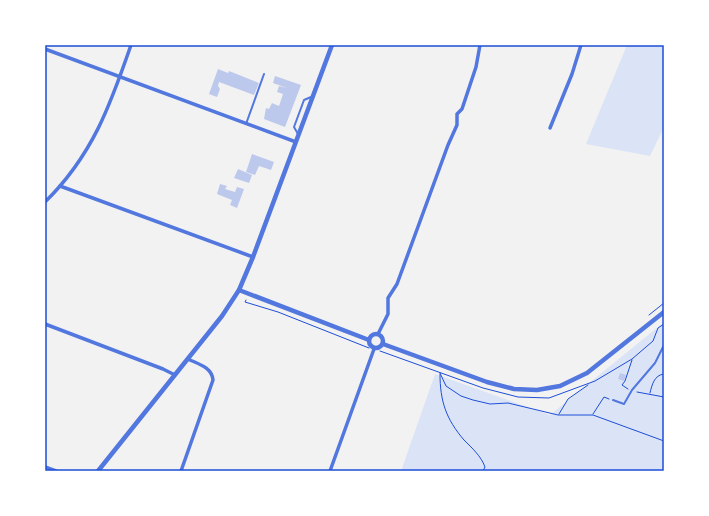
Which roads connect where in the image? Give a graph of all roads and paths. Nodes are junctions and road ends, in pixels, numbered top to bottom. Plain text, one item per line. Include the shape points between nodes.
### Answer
1 (131, 45) edge
2 (332, 45) edge
3 (480, 45) edge
4 (581, 45) edge
5 (45, 49) edge
6 (264, 74) dead end
7 (119, 77) junction
8 (314, 96) junction
9 (246, 124) junction
10 (550, 128) dead end
11 (299, 135) junction
12 (296, 142) junction
13 (60, 186) junction
14 (45, 202) edge
15 (253, 257) junction
16 (239, 290) junction
17 (249, 294) junction
18 (664, 303) edge
19 (664, 312) edge
20 (649, 315) dead end
21 (45, 324) edge
22 (664, 324) edge
23 (378, 334) junction
24 (369, 340) junction
25 (383, 344) junction
26 (664, 345) edge
27 (373, 349) junction
28 (188, 360) junction
29 (440, 372) junction
30 (664, 373) edge
31 (175, 375) junction
32 (588, 385) dead end
33 (649, 394) dead end
34 (612, 400) joint
35 (558, 415) junction
36 (592, 415) junction
37 (664, 441) edge
38 (45, 467) edge
39 (56, 471) edge
40 (98, 471) edge
41 (181, 471) edge
42 (330, 471) edge
43 (483, 471) edge

1 - 7 street
2 - 8 street
3 - 23 street via 476,66 458,114 457,125 397,284 388,298 388,314
4 - 10 street
5 - 7 street
6 - 9 lane
7 - 9 street
7 - 13 street via 92,141
8 - 11 street
8 - 11 lane via 304,100 294,127
9 - 12 street
11 - 12 street
12 - 15 street
13 - 14 street
13 - 15 street
15 - 16 street
16 - 17 street
16 - 28 street
17 - 24 street
17 - 27 path via 245,302
18 - 20 path
19 - 25 street via 586,373 560,386 537,390 514,389 487,382
21 - 31 street via 163,368
22 - 29 path via 658,328 653,341 632,359 595,381 548,398 518,397 483,388
23 - 24 street via 373,334
23 - 25 street via 382,337
24 - 27 street
25 - 27 street via 380,348
26 - 34 lane via 656,363 632,390 624,404
27 - 29 path
27 - 42 street
28 - 31 street
28 - 41 street via 208,370 213,380
29 - 35 path via 446,386 461,396 490,404 508,403
29 - 43 path via 444,408 457,432 482,460 485,467
30 - 33 path via 654,380
31 - 40 street
32 - 35 path via 568,399
34 - 36 path via 604,396
35 - 36 path
36 - 37 path
38 - 39 street

